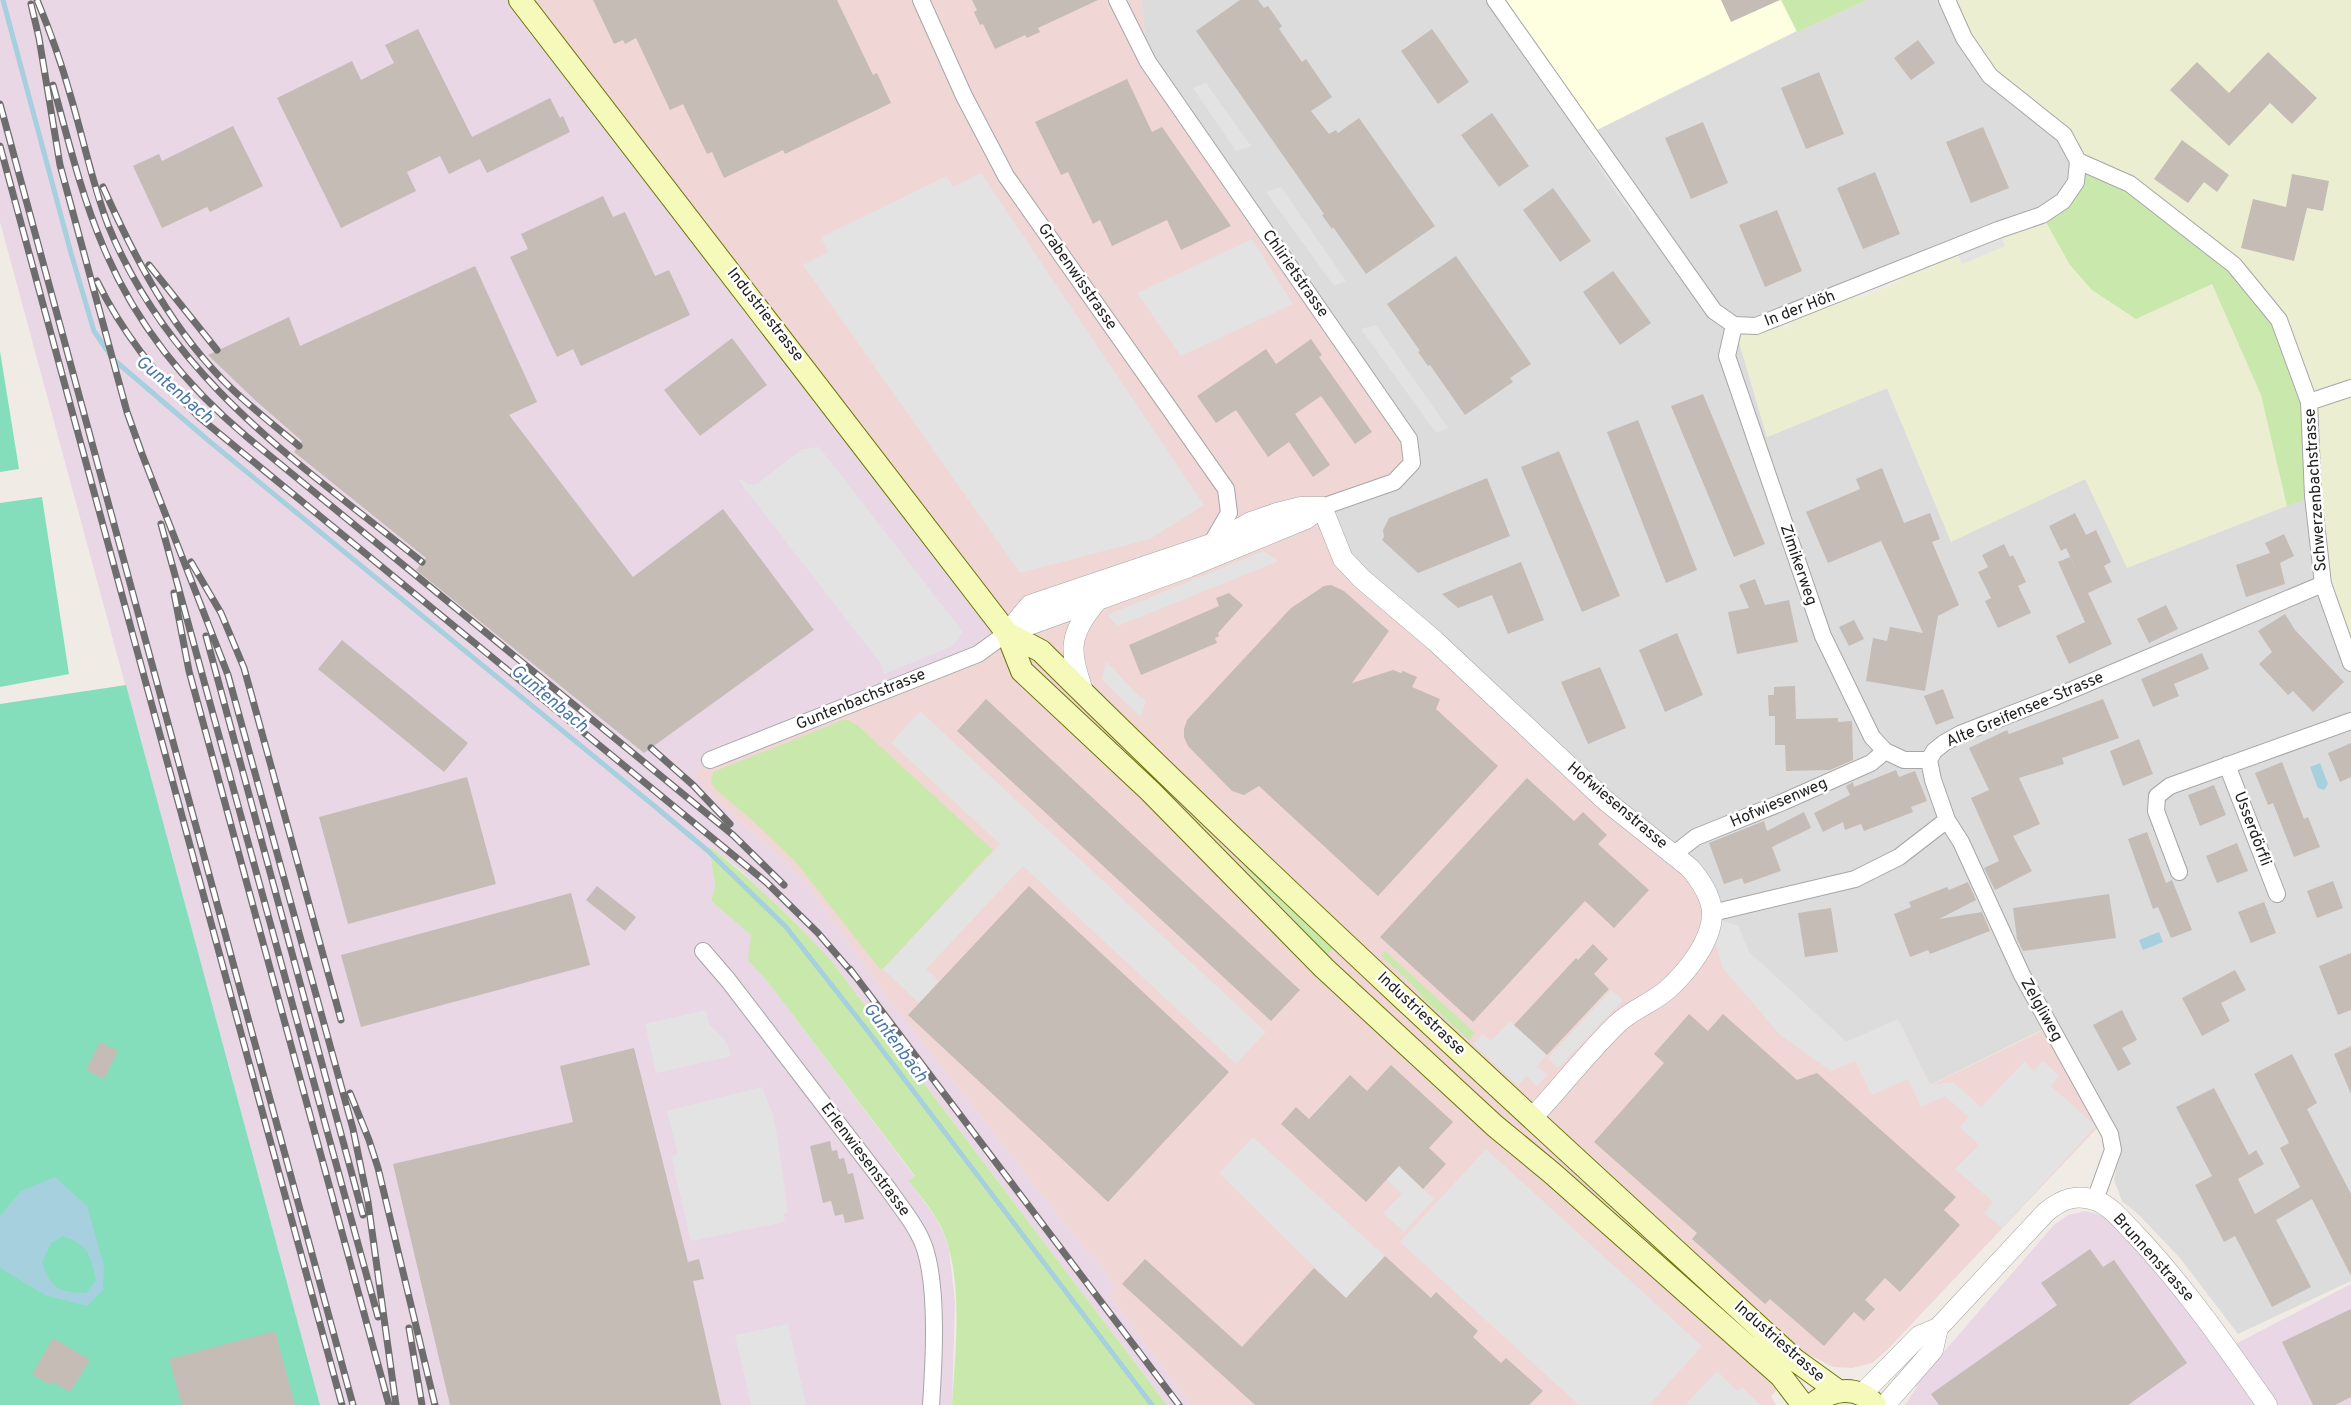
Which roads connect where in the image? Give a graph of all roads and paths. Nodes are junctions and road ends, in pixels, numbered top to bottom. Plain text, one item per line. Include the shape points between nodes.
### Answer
1 (520, 0) edge
2 (921, 0) edge
3 (1117, 0) edge
4 (1495, 0) edge
5 (1947, 0) edge
6 (2078, 161) junction
7 (1734, 325) junction
8 (2351, 388) edge
9 (2309, 402) junction
10 (1322, 507) junction
11 (1211, 544) junction
12 (2323, 584) junction
13 (1097, 600) junction
14 (1008, 633) junction
15 (2351, 663) edge
16 (1084, 694) junction
17 (2351, 721) edge
18 (1885, 752) junction
19 (710, 760) dead end
20 (1929, 760) junction
21 (2227, 765) junction
22 (1947, 820) junction
23 (1674, 854) junction
24 (2179, 872) dead end
25 (2277, 894) dead end
26 (1712, 913) junction
27 (703, 951) dead end
28 (1532, 1118) junction
29 (2096, 1200) junction
30 (1938, 1328) junction
31 (1838, 1391) junction
32 (1868, 1400) edge
33 (931, 1405) edge
34 (1803, 1405) edge
35 (1812, 1405) edge
36 (1886, 1405) edge
37 (2267, 1405) edge

1 - 14 main road, Industriestrasse
2 - 11 street, Grabenwisstrasse via 964,96 1006,176 1226,489 1229,513
3 - 10 street, Chlirietstrasse via 1148,62 1409,439 1412,463 1394,482
4 - 7 street via 1714,311
5 - 6 street via 1964,38 1990,75 2064,135
6 - 7 street, In der Höh via 2076,182 2063,201 2042,215 1756,326
6 - 9 street, Schwerzenbachstrasse via 2130,184 2234,265 2279,320
7 - 18 street, Zimikerweg via 1727,357 1823,636 1872,737
8 - 9 street
9 - 12 street, Schwerzenbachstrasse via 2313,496
10 - 11 street, Chlirietstrasse via 1290,509 1251,522
10 - 13 street, Chlirietstrasse via 1284,529
10 - 23 street, Hofwiesenstrasse via 1343,559 1362,579 1434,640 1606,801
11 - 14 street, Chlirietstrasse via 1030,605
12 - 15 street, Schwerzenbachstrasse
12 - 20 street, Alte Greifensee-Strasse via 1960,734 1934,751
13 - 14 street, Chlirietstrasse
13 - 16 street via 1080,620 1074,644 1073,661
14 - 16 main road, Industriestrasse via 1041,651
14 - 19 street, Guntenbachstrasse via 978,654
14 - 34 main road, Industriestrasse via 1022,671 1150,791 1324,968 1495,1126 1781,1376
16 - 28 main road, Industriestrasse
17 - 21 street
18 - 20 street via 1904,760
18 - 23 street, Hofwiesenweg via 1871,763 1696,837
20 - 22 street, Alte Greifensee-Strasse
21 - 24 street via 2170,786 2157,796 2156,811
21 - 25 street, Usserdörfli
22 - 26 street via 1899,857 1855,879
22 - 29 street, Zelgliweg via 1961,842 2022,975 2110,1134 2113,1150
23 - 26 street, Hofwiesenstrasse via 1700,880
26 - 28 street via 1698,955 1681,976 1618,1023
27 - 33 street, Erlenwiesenstrasse via 889,1190 925,1247 932,1276
28 - 31 main road, Industriestrasse via 1795,1360
29 - 30 street via 2068,1198 2046,1212
29 - 37 street, Brunnenstrasse via 2119,1217 2166,1267
30 - 32 street via 1919,1336
30 - 36 street via 1933,1350
31 - 32 main road, Industriestrasse via 1850,1391
31 - 35 main road, Industriestrasse

